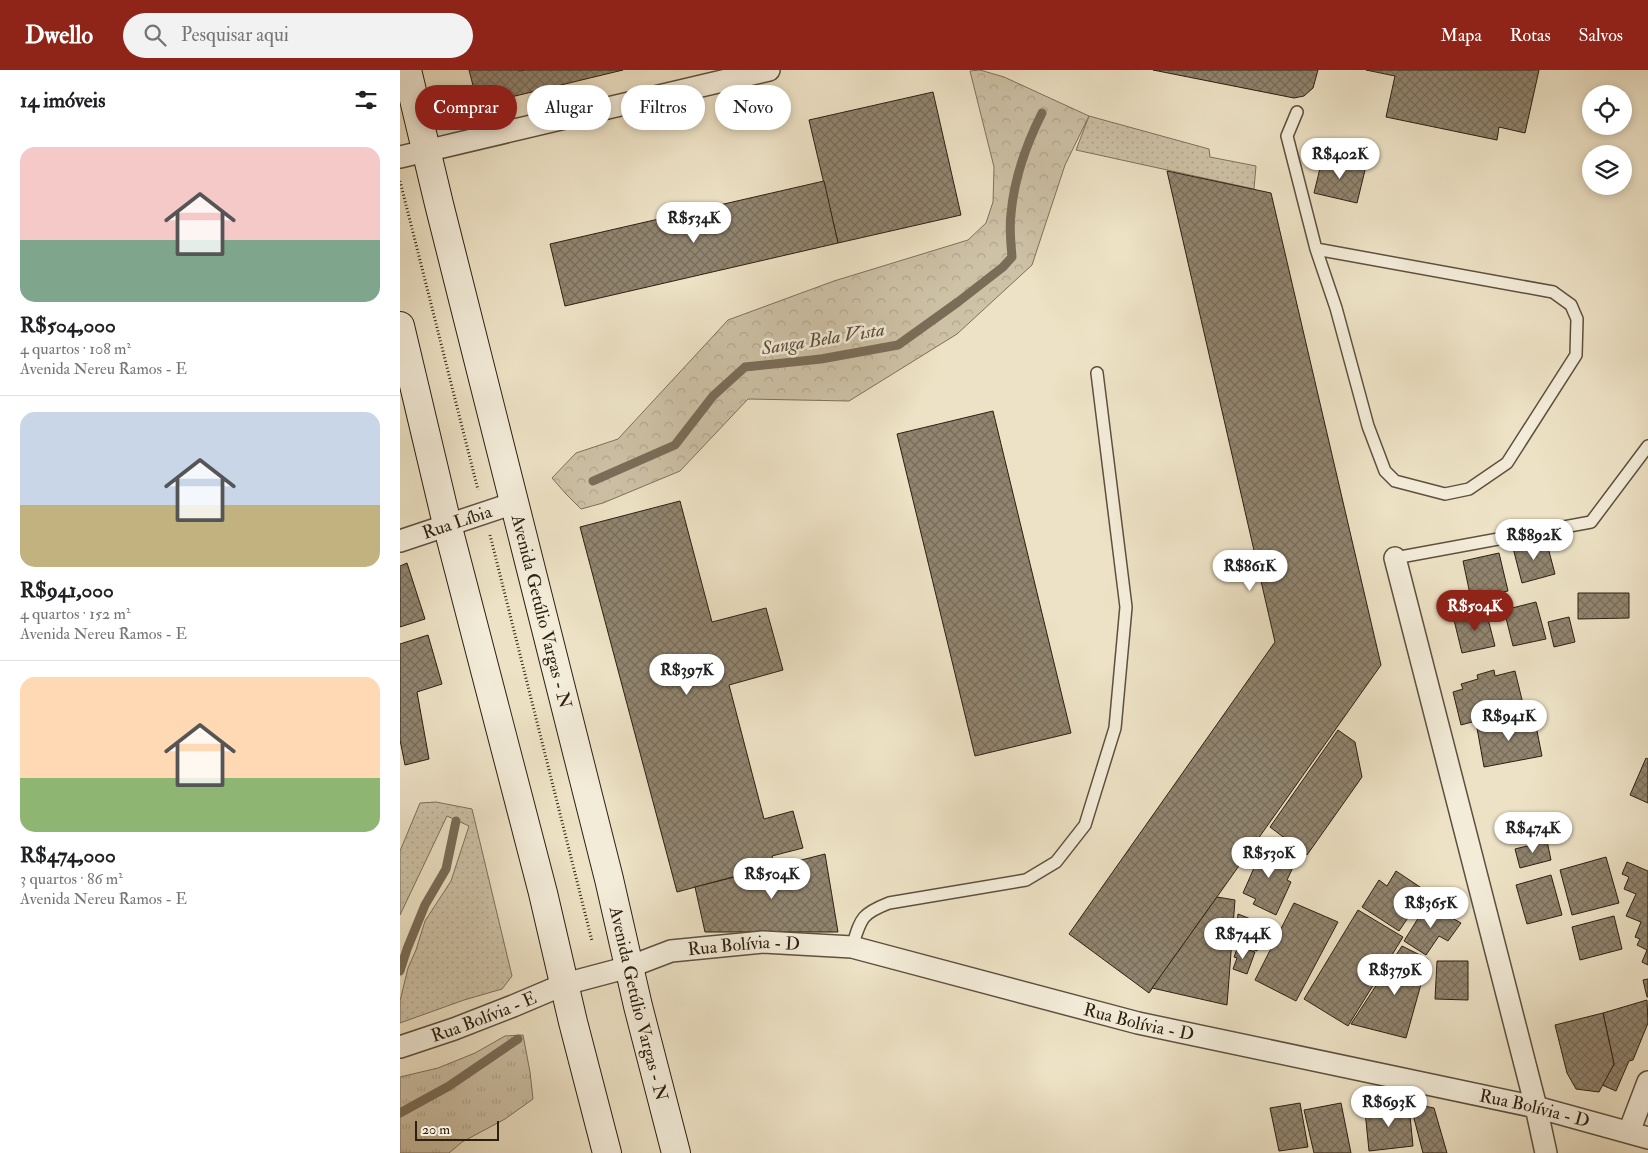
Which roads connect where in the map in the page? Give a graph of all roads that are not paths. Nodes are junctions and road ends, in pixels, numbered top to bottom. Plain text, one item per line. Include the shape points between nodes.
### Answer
1 (407, 70) edge
2 (769, 70) edge
3 (1297, 112) dead end
4 (426, 151) junction
5 (400, 157) edge
6 (1316, 249) junction
7 (400, 326) edge
8 (1097, 373) dead end
9 (1648, 446) edge
10 (514, 503) junction
11 (447, 524) junction
12 (400, 541) edge
13 (1395, 558) joint
14 (852, 947) junction
15 (629, 967) junction
16 (601, 975) joint
17 (565, 984) junction
18 (400, 1046) edge
19 (1648, 1082) edge
20 (1536, 1107) junction
21 (1638, 1135) edge
22 (607, 1153) edge
23 (676, 1153) edge
24 (1546, 1153) edge

1 - 4 street, Avenida Getúlio Vargas - N
2 - 4 street
3 - 6 lane via 1287,136
4 - 5 street
4 - 10 street, Avenida Getúlio Vargas - N
6 - 6 lane via 1553,292 1571,305 1577,319 1576,355 1507,463 1469,489 1445,494 1395,481 1386,471 1368,426 1336,308
7 - 11 street
8 - 14 lane via 1126,607 1114,728 1085,825 1056,862 1026,880 889,903 871,910 859,923
9 - 13 lane via 1591,522
10 - 11 street, Rua Líbia
10 - 15 street, Avenida Getúlio Vargas - N
11 - 12 street, Rua Líbia
11 - 17 street
13 - 20 street
14 - 15 street, Rua Bolívia - D via 763,942 671,951
14 - 20 street, Rua Bolívia - D via 1138,1023
15 - 16 street, Rua Bolívia - D
15 - 23 street, Avenida Getúlio Vargas - N
16 - 17 street, Rua Bolívia - E
17 - 18 street, Rua Bolívia - E via 462,1026
17 - 22 street
19 - 21 street
20 - 21 street, Rua Bolívia - D
20 - 24 street

